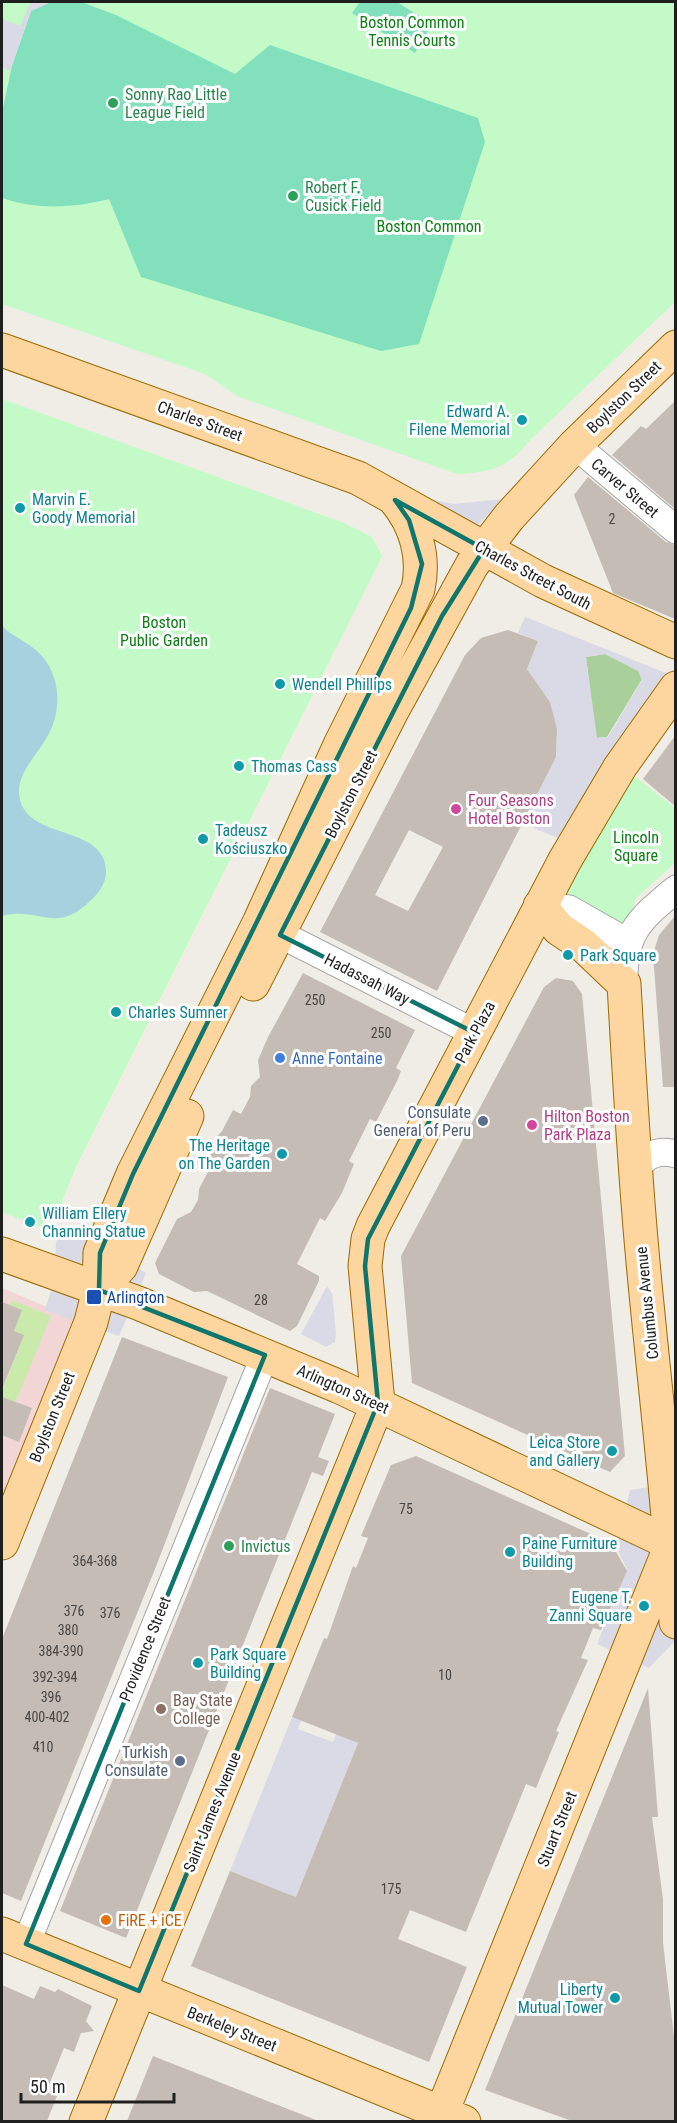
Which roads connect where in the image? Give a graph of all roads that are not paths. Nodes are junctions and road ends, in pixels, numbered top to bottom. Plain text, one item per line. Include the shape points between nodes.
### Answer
1 (675, 347) edge
2 (2, 350) edge
3 (575, 445) junction
4 (395, 500) junction
5 (675, 530) edge
6 (484, 549) junction
7 (675, 642) edge
8 (675, 688) edge
9 (675, 888) edge
10 (540, 906) junction
11 (269, 929) junction
12 (627, 942) junction
13 (624, 984) junction
14 (475, 1033) junction
15 (675, 1154) edge
16 (635, 1169) junction
17 (2, 1254) edge
18 (99, 1290) junction
19 (265, 1355) junction
20 (655, 1382) junction
21 (378, 1403) junction
22 (675, 1411) edge
23 (674, 1542) edge
24 (2, 1543) edge
25 (675, 1622) edge
26 (14, 1939) edge
27 (139, 1992) junction
28 (448, 2118) edge
29 (86, 2121) edge

1 - 3 main road, Boylston Street
2 - 4 main road, Charles Street via 358,477
3 - 5 street, Carver Street
3 - 6 main road, Boylston Street
4 - 6 main road, Charles Street South
4 - 11 main road, Boylston Street via 417,541 422,564 418,589 340,746
6 - 7 main road, Charles Street South via 592,606
6 - 11 main road, Boylston Street via 442,616
8 - 10 main road, Park Plaza via 606,789
9 - 12 street via 641,919
10 - 12 street via 569,909
10 - 13 main road via 559,929 583,945
10 - 14 main road, Park Plaza
11 - 14 street, Hadassah Way
11 - 18 main road, Boylston Street via 133,1174 120,1236 100,1253
12 - 13 street, Columbus Avenue
13 - 16 main road, Columbus Avenue
14 - 21 main road, Park Plaza via 368,1239 365,1266
15 - 16 street via 656,1152
16 - 20 main road, Columbus Avenue
17 - 18 main road, Arlington Street
18 - 19 main road, Arlington Street
18 - 24 main road, Boylston Street via 91,1322
19 - 21 main road, Arlington Street
19 - 26 street, Providence Street
20 - 22 main road
20 - 23 main road, Columbus Avenue via 664,1489
21 - 23 main road, Arlington Street
21 - 27 main road, Saint James Avenue
23 - 25 main road, Columbus Avenue
23 - 28 main road, Stuart Street
26 - 27 main road, Berkeley Street
27 - 28 main road, Berkeley Street
27 - 29 main road, Saint James Avenue

